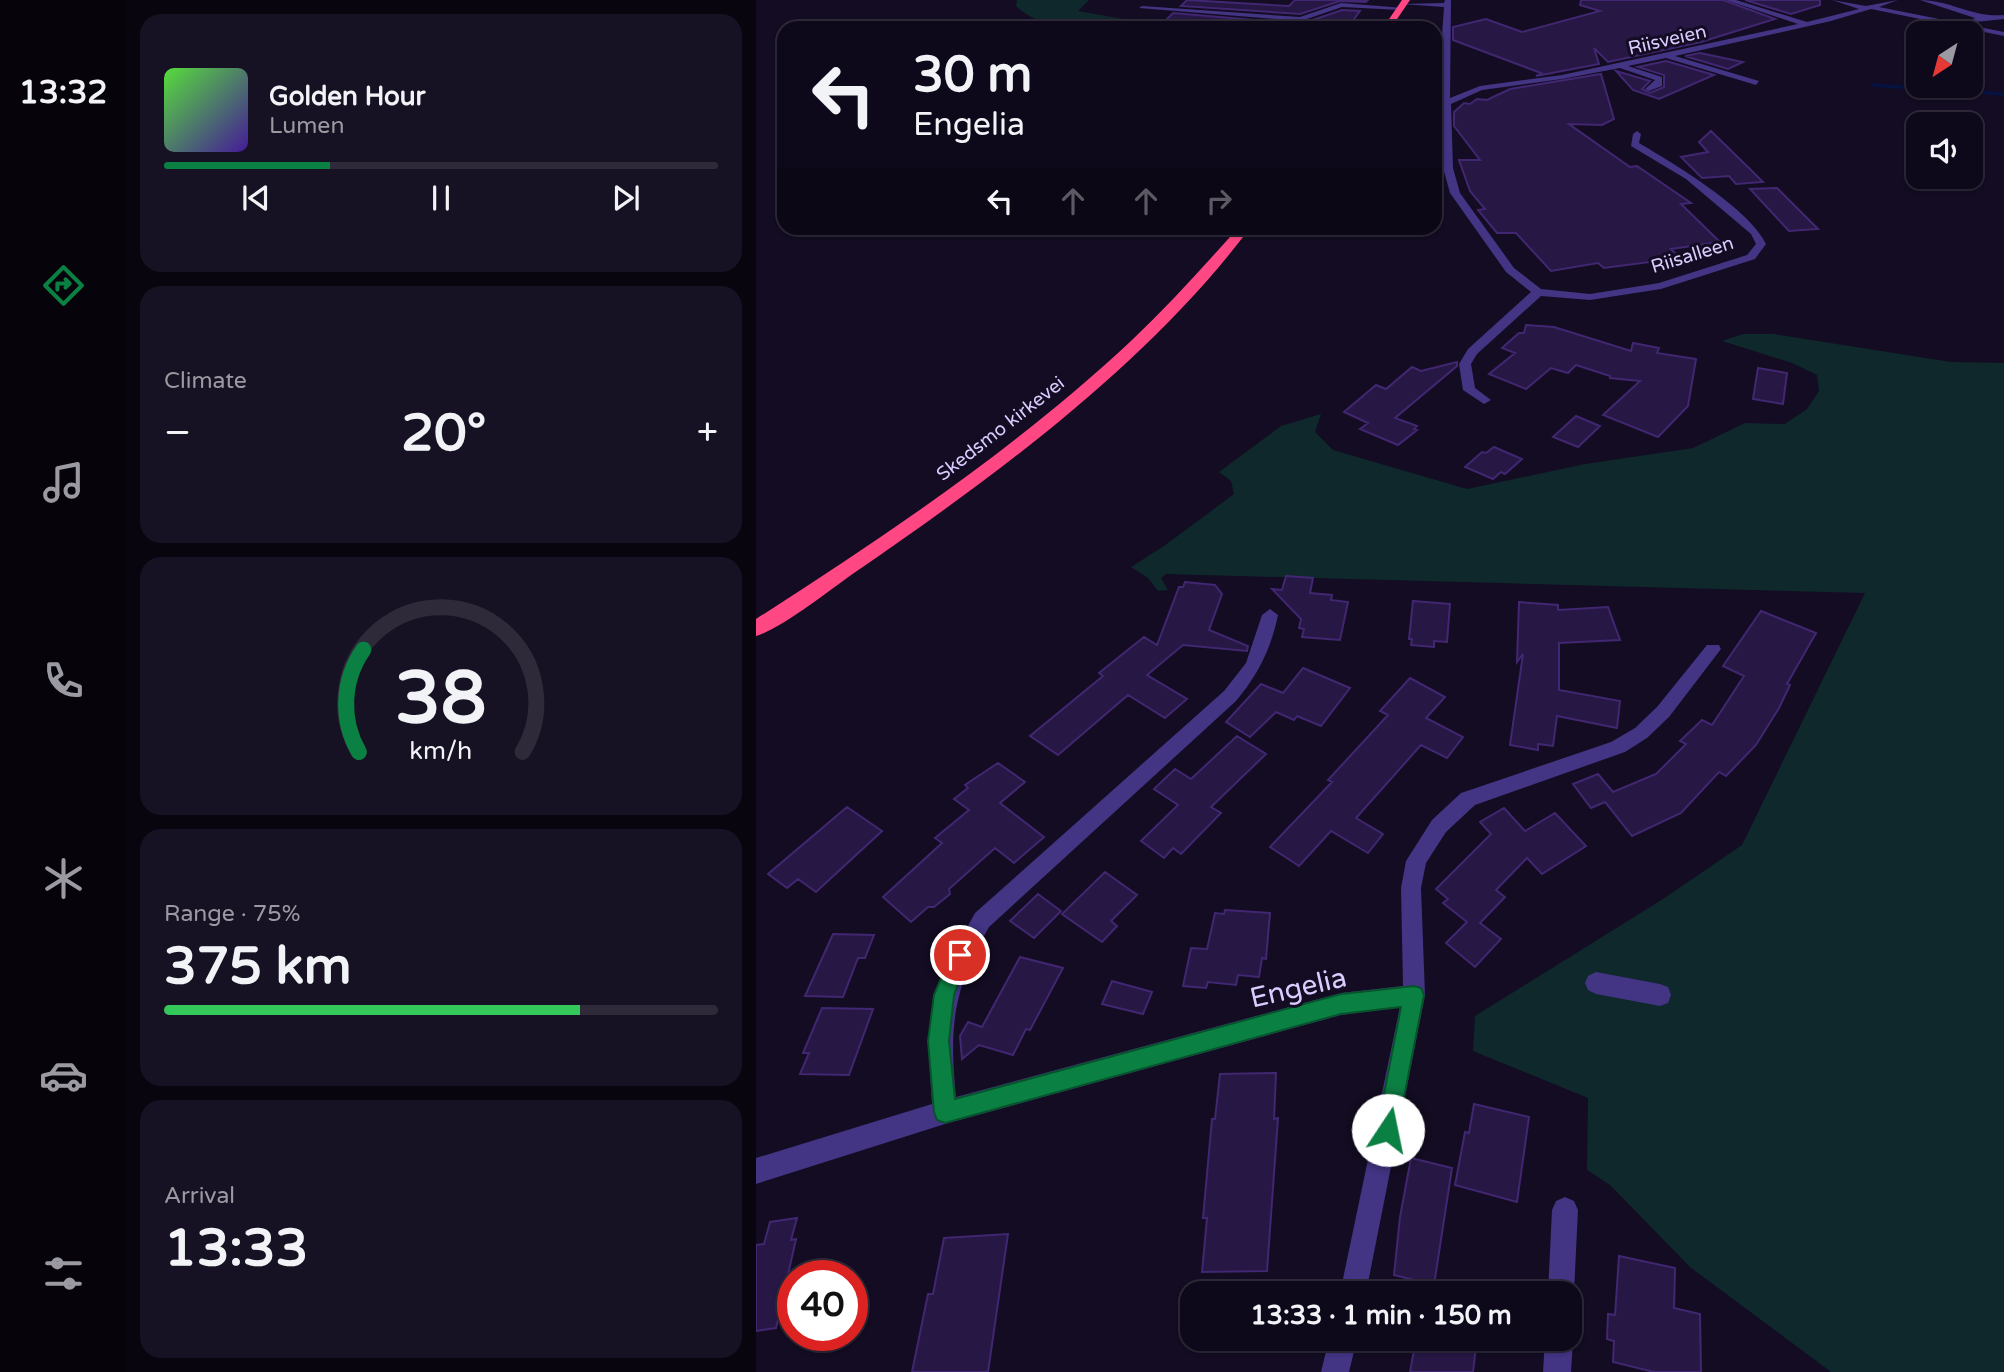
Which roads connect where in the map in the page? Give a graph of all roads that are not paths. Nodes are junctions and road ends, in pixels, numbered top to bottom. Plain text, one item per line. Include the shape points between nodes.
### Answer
1 (1730, 0) edge
2 (1835, 0) edge
3 (1895, 0) edge
4 (1923, 0) edge
5 (1448, 2) edge
6 (1404, 4) edge
7 (1142, 8) dead end
8 (1868, 8) junction
9 (1791, 12) dead end
10 (2004, 17) edge
11 (1983, 18) junction
12 (1392, 21) edge
13 (1821, 21) junction
14 (1933, 21) edge
15 (1974, 21) edge
16 (1805, 24) junction
17 (1983, 30) edge
18 (2004, 34) edge
19 (1707, 36) dead end
20 (1730, 41) junction
21 (1667, 55) junction
22 (1633, 57) dead end
23 (1657, 58) junction
24 (1619, 66) junction
25 (1756, 83) dead end
26 (1649, 89) dead end
27 (1446, 103) junction
28 (1637, 134) dead end
29 (1238, 235) edge
30 (1538, 292) junction
31 (1484, 400) dead end
32 (1270, 615) dead end
33 (756, 629) edge
34 (1713, 649) dead end
35 (1596, 983) dead end
36 (1414, 995) junction
37 (1660, 995) dead end
38 (945, 1112) junction
39 (756, 1171) edge
40 (1564, 1210) dead end
41 (1355, 1281) edge
42 (1561, 1281) edge
43 (1340, 1351) edge
44 (1558, 1351) edge
45 (1335, 1372) edge
46 (1557, 1372) edge

1 - 16 street
2 - 8 street
3 - 8 street, Riisveien
4 - 11 street
5 - 6 street
5 - 27 street
6 - 7 street via 1341,5 1301,19
6 - 12 highway
8 - 13 street, Riisveien
8 - 14 street
9 - 13 street
10 - 11 street
11 - 15 street
13 - 16 street, Riisveien
16 - 20 street, Riisveien
17 - 18 street
19 - 20 street
20 - 21 street, Riisveien
21 - 23 street, Riisveien
21 - 25 street
22 - 23 street
23 - 24 street, Riisveien
24 - 26 street via 1660,79 1660,84
24 - 27 street, Riisveien via 1480,88
27 - 30 street via 1448,167 1455,193 1510,270
28 - 30 street, Riisalleen via 1634,144 1689,177 1756,233 1761,244 1758,251 1661,286 1615,295 1576,297
29 - 33 highway, Skedsmo kirkevei via 1159,320 1048,419 916,520
30 - 31 street via 1472,352 1465,364 1469,390
32 - 38 street via 1263,650 1230,696 982,920 960,955 944,995 939,1041
34 - 36 street via 1641,733 1618,747 1468,799 1438,826 1416,861 1411,888
35 - 37 street
36 - 38 street, Engelia via 1341,1004
36 - 41 street
38 - 39 street, Engelia
40 - 42 street
43 - 45 street
44 - 46 street

